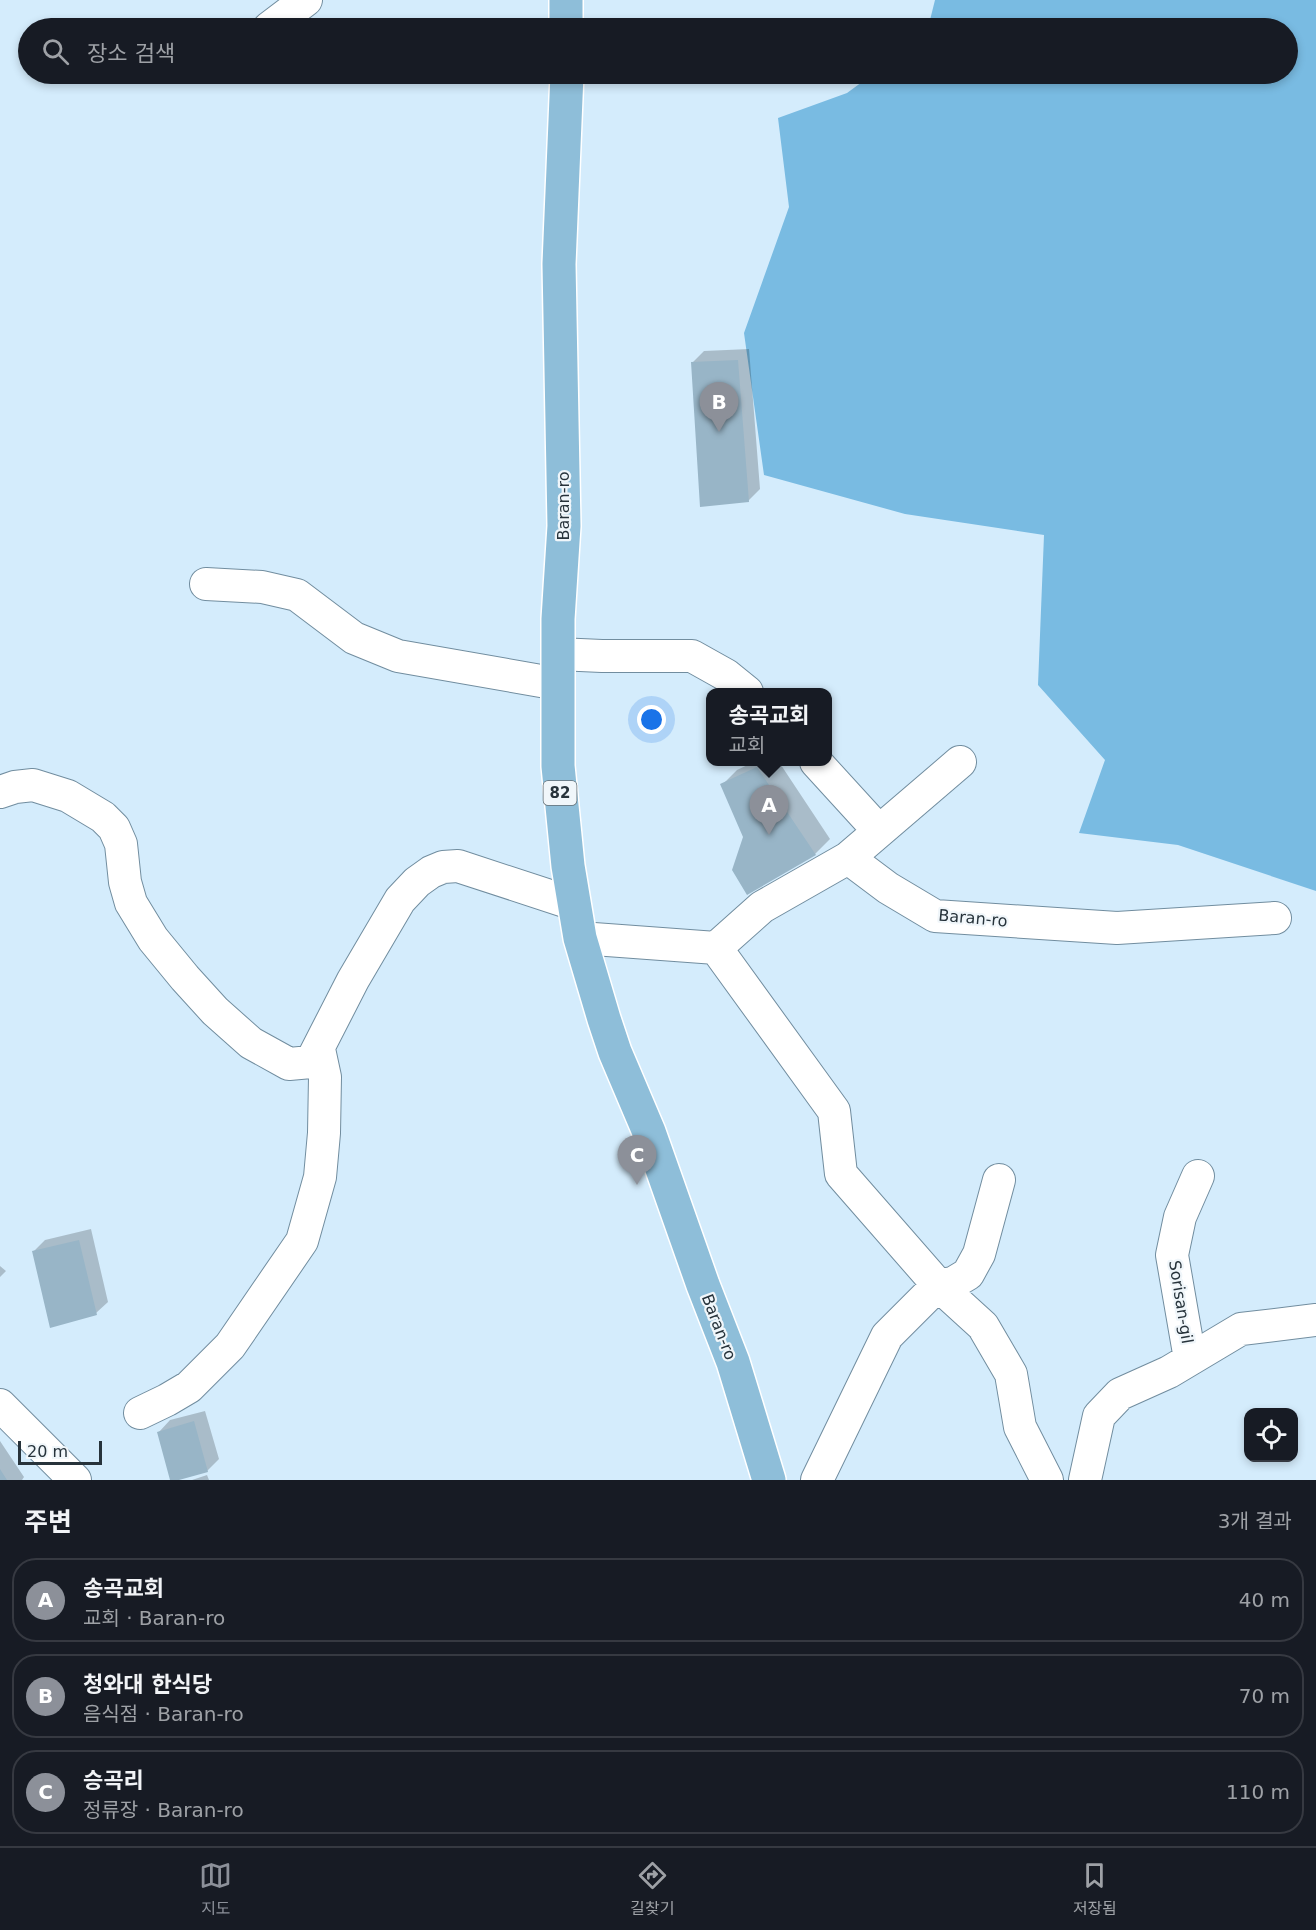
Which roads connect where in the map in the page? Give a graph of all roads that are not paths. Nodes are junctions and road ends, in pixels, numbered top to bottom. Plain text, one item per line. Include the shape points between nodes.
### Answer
1 (306, 0) edge
2 (566, 0) edge
3 (282, 18) edge
4 (566, 18) edge
5 (567, 84) edge
6 (206, 584) dead end
7 (558, 669) junction
8 (741, 688) edge
9 (960, 762) dead end
10 (820, 766) edge
11 (5, 787) edge
12 (879, 831) junction
13 (848, 858) junction
14 (574, 904) junction
15 (1275, 918) dead end
16 (580, 938) junction
17 (716, 948) junction
18 (319, 1049) junction
19 (1198, 1176) dead end
20 (999, 1180) dead end
21 (938, 1285) junction
22 (1316, 1320) edge
23 (1190, 1359) junction
24 (0, 1405) edge
25 (140, 1413) dead end
26 (75, 1480) edge
27 (769, 1480) edge
28 (817, 1480) edge
29 (1047, 1480) edge
30 (1085, 1480) edge

1 - 3 lane
2 - 4 main road
5 - 7 main road, Baran-ro / 82 via 559,264 564,526
6 - 7 lane via 262,587 297,595 354,638 398,656
7 - 8 lane via 602,656 692,656
7 - 14 main road, Baran-ro / 82 via 558,766
9 - 12 lane
10 - 12 lane
11 - 18 lane via 33,785 68,796 103,817 114,828 121,844 125,882 132,903 153,939 215,1011 251,1043 289,1064 311,1062
12 - 13 lane
13 - 15 lane, Baran-ro via 934,916 1118,928
13 - 17 lane via 762,907
14 - 16 main road, Baran-ro / 82
14 - 18 lane via 458,866 431,872 400,900 353,980
16 - 17 lane
16 - 27 main road, Baran-ro / 82 via 615,1052 649,1132 733,1362
17 - 21 lane via 834,1111 841,1174
18 - 25 lane via 325,1077 324,1133 320,1177 302,1241 230,1346 189,1387
19 - 23 lane, Sorisan-gil via 1180,1217 1172,1255
20 - 21 lane via 979,1254 968,1274 953,1283
21 - 28 lane via 887,1336
21 - 29 lane via 983,1326 1011,1374 1020,1427
22 - 23 lane, Sorisan-gil via 1241,1329
23 - 30 lane, Sorisan-gil via 1120,1394 1099,1416
24 - 26 lane

